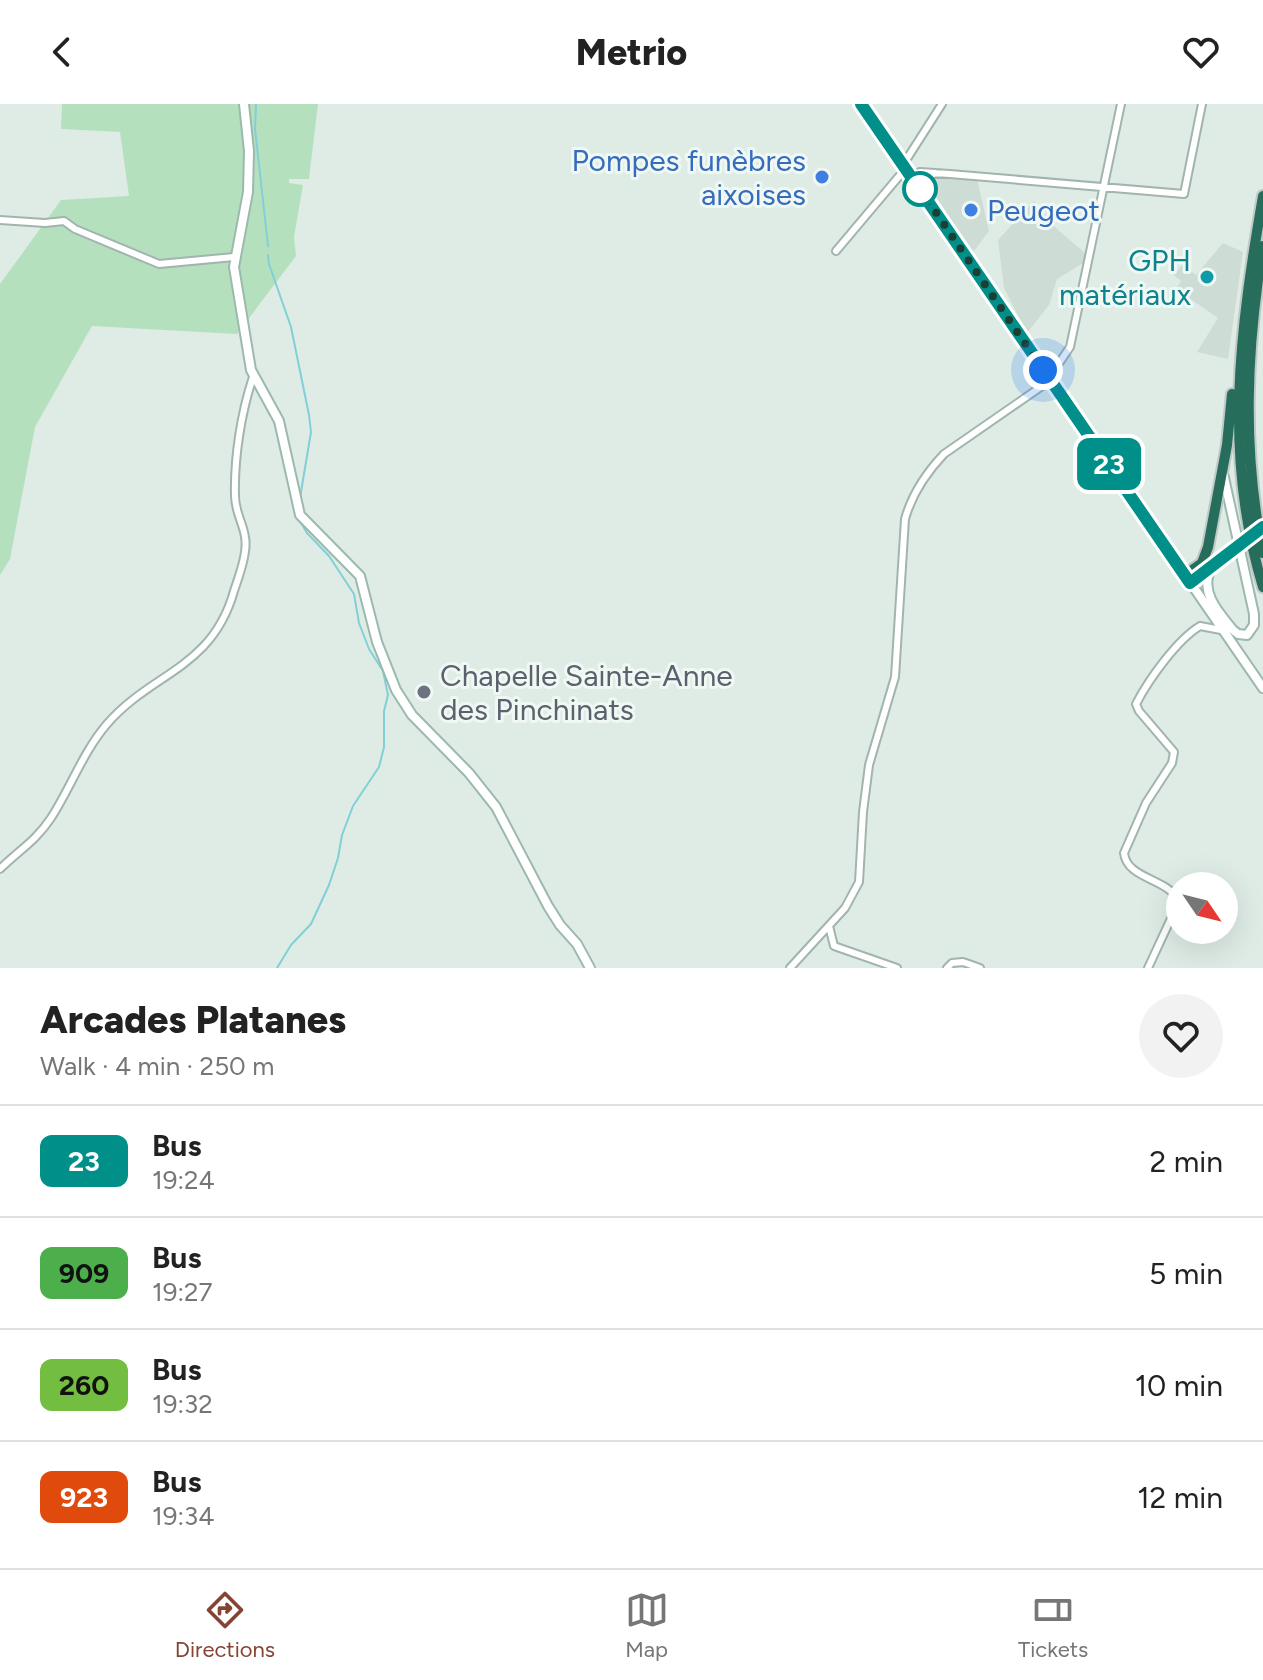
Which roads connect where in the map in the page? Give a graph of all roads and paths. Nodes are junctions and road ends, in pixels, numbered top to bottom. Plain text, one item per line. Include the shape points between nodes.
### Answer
1 (244, 104) edge
2 (861, 104) edge
3 (942, 104) edge
4 (1121, 104) edge
5 (1202, 104) edge
6 (906, 170) junction
7 (935, 173) junction
8 (917, 185) junction
9 (1104, 187) junction
10 (1263, 196) edge
11 (0, 220) edge
12 (1263, 246) edge
13 (836, 251) dead end
14 (234, 257) junction
15 (1252, 261) junction
16 (253, 377) junction
17 (1050, 379) junction
18 (1223, 469) junction
19 (1263, 527) edge
20 (1263, 553) edge
21 (1212, 567) junction
22 (1189, 577) junction
23 (1263, 587) edge
24 (1221, 630) junction
25 (1249, 667) junction
26 (1263, 688) edge
27 (0, 869) edge
28 (829, 926) junction
29 (590, 968) edge
30 (790, 968) edge
31 (897, 968) edge
32 (947, 968) edge
33 (980, 968) edge
34 (1148, 968) edge

1 - 14 street via 248,192
2 - 6 street
3 - 6 street
4 - 9 street
5 - 9 street via 1184,194
6 - 7 street
6 - 8 street
6 - 13 street
7 - 8 street
7 - 9 street
8 - 17 street
9 - 17 street via 1070,347
10 - 15 highway
11 - 14 street via 64,221 159,264
12 - 20 highway via 1251,325 1247,422
14 - 16 street
15 - 18 highway via 1234,358
15 - 23 highway via 1240,350 1238,433 1248,525
16 - 27 street via 235,481 236,510 246,540 227,611 194,658 109,721 40,833
16 - 29 street via 279,421 299,512 360,576 396,690 412,715 496,807 548,906
17 - 22 street
17 - 28 street via 944,454 910,502 895,677 865,784 859,882
18 - 21 street via 1254,614 1247,635 1233,630 1208,594 1206,580
18 - 22 highway via 1205,555
19 - 21 street, bridge
21 - 22 street
22 - 24 street
22 - 25 street
24 - 25 street
24 - 34 street via 1200,626 1188,633 1136,704 1174,752 1124,853 1130,867 1177,899
25 - 26 street
28 - 30 street
28 - 31 street via 834,946
32 - 33 street via 963,962

